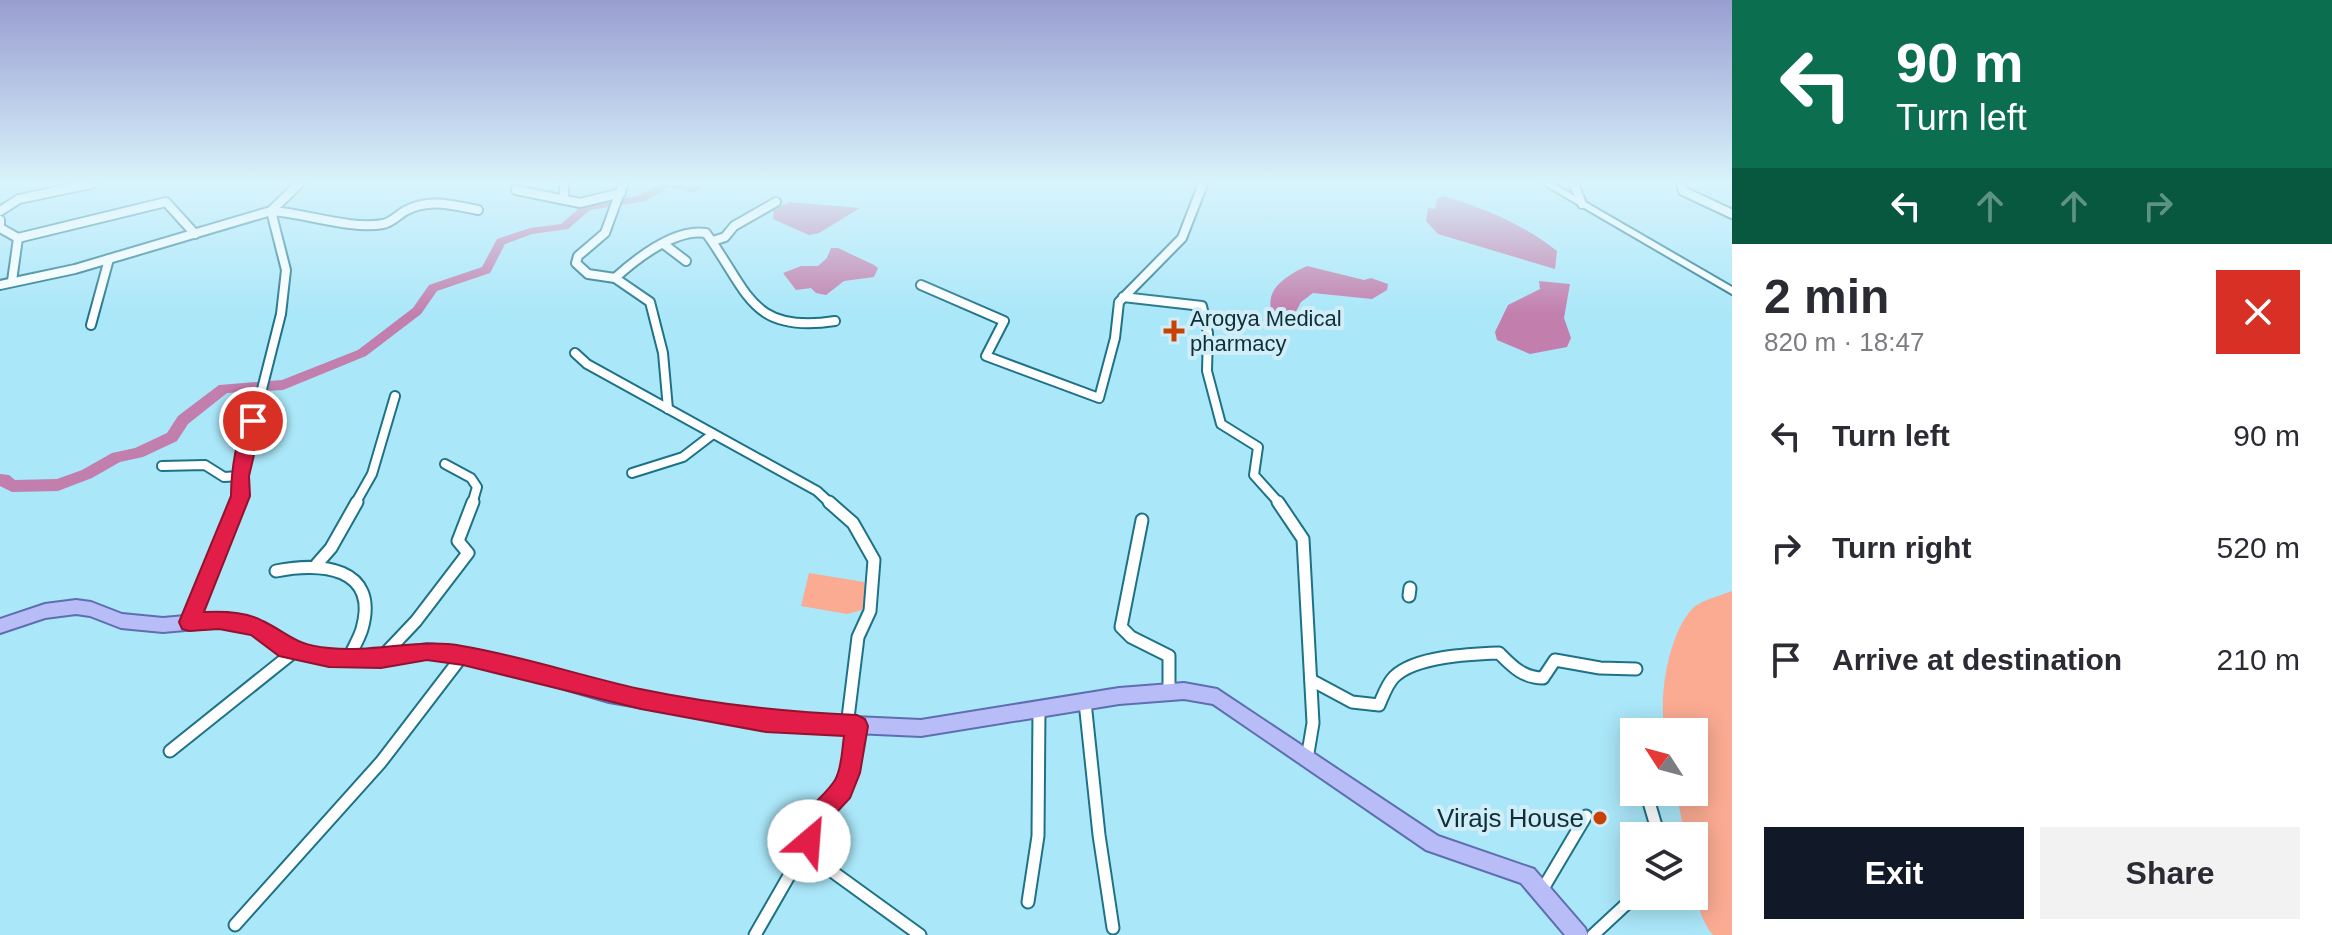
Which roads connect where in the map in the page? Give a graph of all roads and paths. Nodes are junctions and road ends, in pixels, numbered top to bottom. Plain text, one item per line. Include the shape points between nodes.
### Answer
1 (0, 228) edge
2 (61, 228) edge
3 (189, 228) edge
4 (216, 228) edge
5 (275, 228) edge
6 (607, 228) edge
7 (733, 228) edge
8 (1186, 228) edge
9 (1623, 228) edge
10 (195, 234) junction
11 (18, 238) junction
12 (713, 241) junction
13 (665, 245) junction
14 (109, 259) junction
15 (686, 261) dead end
16 (615, 278) junction
17 (12, 281) junction
18 (0, 285) edge
19 (921, 285) dead end
20 (1732, 291) edge
21 (1123, 297) junction
22 (835, 321) dead end
23 (91, 325) dead end
24 (575, 353) dead end
25 (395, 396) dead end
26 (668, 409) junction
27 (713, 434) junction
28 (445, 464) dead end
29 (162, 466) dead end
30 (632, 473) dead end
31 (240, 476) junction
32 (1142, 520) dead end
33 (317, 564) junction
34 (276, 571) dead end
35 (189, 622) junction
36 (0, 626) edge
37 (295, 651) junction
38 (463, 655) junction
39 (349, 658) junction
40 (381, 658) junction
41 (1636, 669) dead end
42 (1311, 680) junction
43 (1169, 692) junction
44 (1085, 702) junction
45 (1039, 709) junction
46 (852, 726) junction
47 (170, 751) dead end
48 (1307, 759) junction
49 (1586, 816) dead end
50 (809, 841) junction
51 (1541, 892) junction
52 (1028, 902) dead end
53 (1620, 910) edge
54 (235, 925) dead end
55 (1113, 928) dead end
56 (755, 935) edge
57 (920, 935) edge
58 (1578, 935) edge
59 (1593, 935) edge

1 - 11 street
2 - 11 street
3 - 10 street
4 - 10 street
5 - 31 street via 286,270 281,314
6 - 16 street via 576,263 581,271
7 - 12 street
8 - 21 street
9 - 20 street
10 - 14 street
11 - 17 street
12 - 13 street via 700,229
12 - 22 street via 767,316 811,325
13 - 15 street
13 - 16 street
14 - 17 street
14 - 23 street
16 - 26 street via 650,302 663,353
17 - 18 street
19 - 21 street via 1004,321 986,356 1099,398
21 - 42 street via 1202,306 1207,371 1221,424 1258,447 1254,475 1303,539
24 - 26 street
25 - 33 street via 372,474
26 - 27 street
27 - 30 street via 683,457
27 - 46 street via 817,491 853,523 874,560 870,611 858,637
28 - 40 street via 477,487 458,541 468,553
29 - 31 street via 205,465 224,477
31 - 35 street via 240,496
32 - 43 street via 1121,627 1127,636 1160,647 1169,656
33 - 34 street
33 - 39 street via 347,571 359,588 365,610
35 - 36 main road via 121,621 76,607
35 - 37 main road via 219,620 256,627
37 - 39 main road
37 - 47 street
38 - 40 main road via 427,651
38 - 46 main road via 609,694 766,721
38 - 54 street via 381,762
39 - 40 main road
41 - 42 street via 1555,660 1543,678 1534,679 1499,653 1482,653 1410,666 1393,678 1379,705 1352,702
42 - 48 street via 1313,723
43 - 44 main road
43 - 48 main road via 1217,697
44 - 45 main road
44 - 55 street
45 - 46 main road via 921,728
45 - 52 street via 1038,836
46 - 50 street via 846,781 815,818
48 - 51 main road via 1433,843 1527,876
49 - 51 street
50 - 56 street
50 - 57 street via 827,869
51 - 58 main road
53 - 59 street

